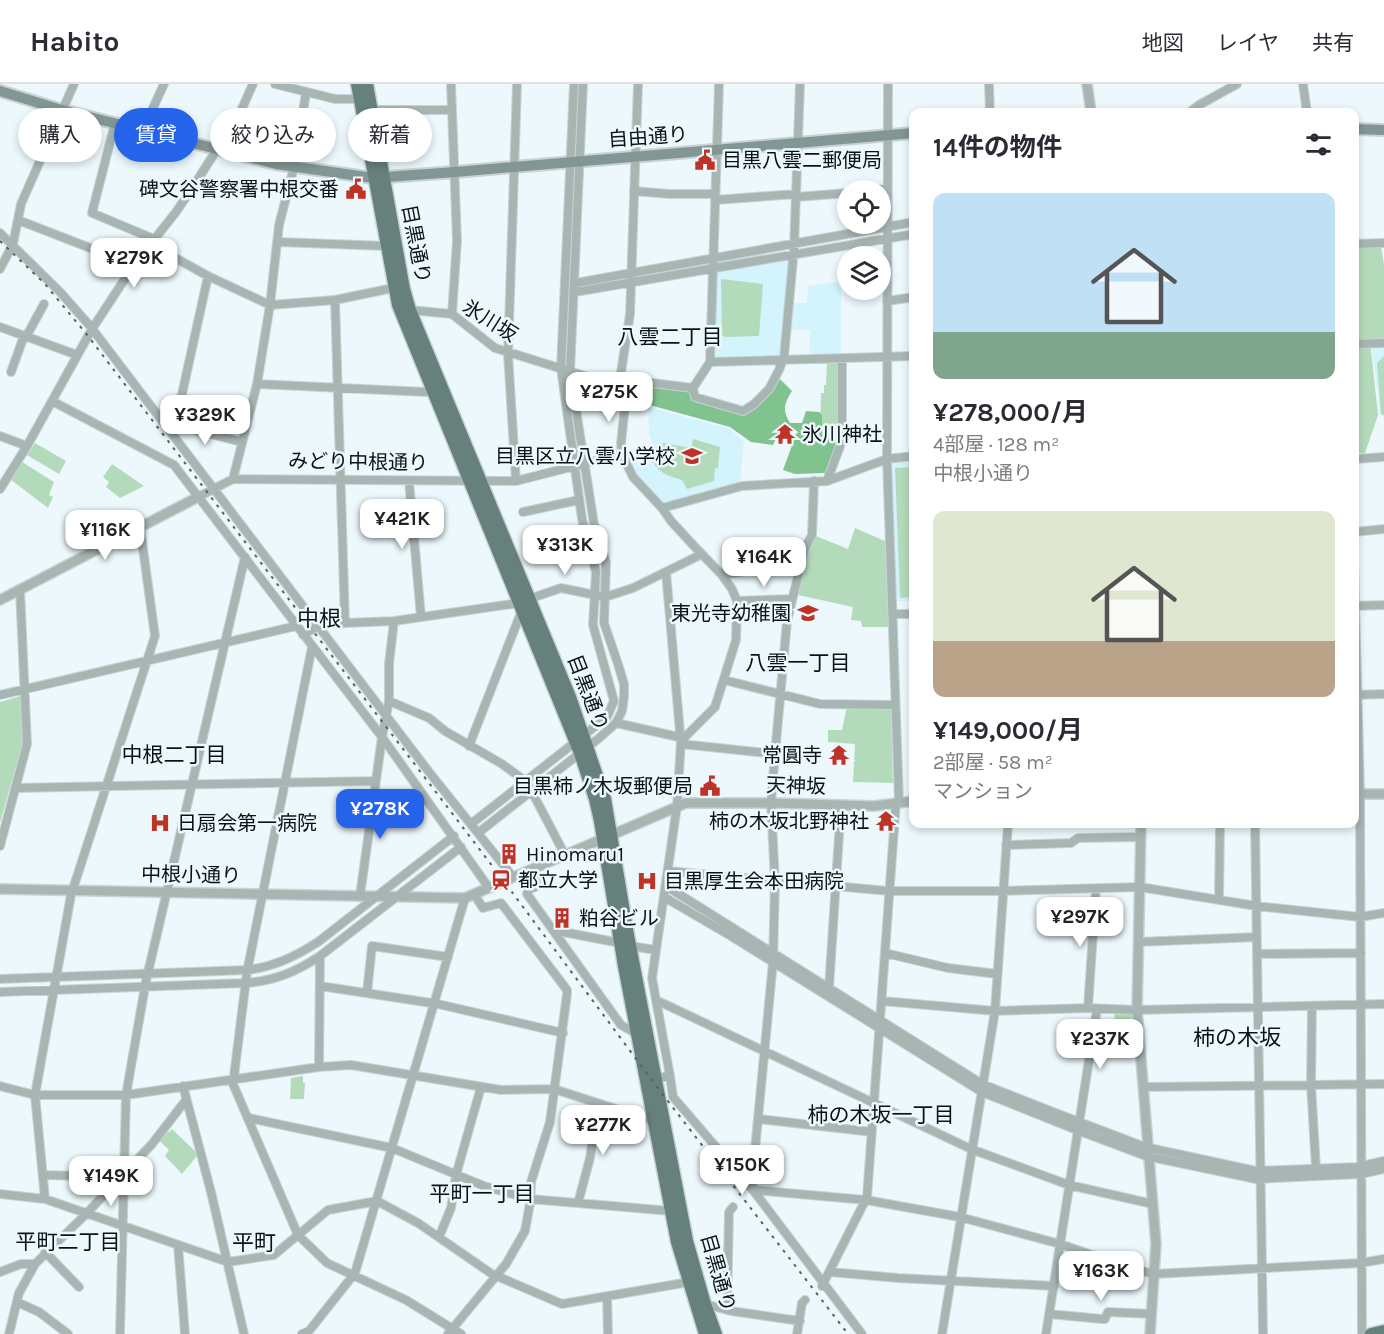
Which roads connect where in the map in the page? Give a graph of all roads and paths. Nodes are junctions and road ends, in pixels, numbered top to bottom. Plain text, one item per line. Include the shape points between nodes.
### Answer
1 (74, 84) edge
2 (164, 84) edge
3 (253, 84) edge
4 (275, 84) edge
5 (357, 84) edge
6 (367, 84) edge
7 (451, 84) edge
8 (517, 84) edge
9 (574, 84) edge
10 (584, 84) edge
11 (638, 84) edge
12 (719, 84) edge
13 (800, 84) edge
14 (888, 84) edge
15 (989, 84) edge
16 (1087, 84) edge
17 (1237, 84) edge
18 (1303, 84) edge
19 (0, 91) edge
20 (306, 93) junction
21 (359, 99) junction
22 (55, 108) edge
23 (63, 108) edge
24 (153, 108) edge
25 (242, 108) edge
26 (371, 108) edge
27 (990, 108) edge
28 (1090, 108) edge
29 (1195, 108) edge
30 (1306, 108) edge
31 (432, 110) edge
32 (452, 110) junction
33 (114, 127) edge
34 (1359, 129) edge
35 (1384, 130) edge
36 (909, 133) edge
37 (887, 135) junction
38 (798, 143) junction
39 (717, 150) junction
40 (636, 156) junction
41 (210, 161) edge
42 (576, 161) junction
43 (39, 162) edge
44 (273, 162) edge
45 (376, 162) edge
46 (294, 167) junction
47 (514, 167) junction
48 (455, 172) junction
49 (378, 177) junction
50 (887, 180) edge
51 (634, 191) junction
52 (837, 193) edge
53 (796, 195) junction
54 (715, 197) junction
55 (18, 220) junction
56 (909, 223) edge
57 (891, 226) edge
58 (0, 233) edge
59 (849, 234) edge
60 (887, 234) edge
61 (909, 235) edge
62 (887, 238) junction
63 (152, 242) junction
64 (278, 242) junction
65 (1384, 243) edge
66 (13, 244) junction
67 (794, 244) junction
68 (1359, 244) edge
69 (386, 246) junction
70 (794, 254) junction
71 (712, 259) junction
72 (1, 265) edge
73 (134, 265) junction
74 (712, 268) junction
75 (208, 276) junction
76 (632, 278) junction
77 (393, 288) junction
78 (575, 288) junction
79 (909, 298) edge
80 (335, 300) junction
81 (887, 301) junction
82 (44, 304) dead end
83 (270, 305) junction
84 (410, 310) junction
85 (452, 314) junction
86 (0, 327) edge
87 (92, 329) junction
88 (25, 336) junction
89 (1384, 343) edge
90 (1359, 344) edge
91 (508, 354) junction
92 (77, 355) junction
93 (888, 356) junction
94 (909, 356) edge
95 (842, 358) junction
96 (783, 360) junction
97 (710, 362) junction
98 (561, 368) junction
99 (11, 372) dead end
100 (570, 372) junction
101 (620, 383) junction
102 (256, 384) junction
103 (337, 388) junction
104 (693, 388) junction
105 (432, 390) junction
106 (52, 401) junction
107 (175, 425) junction
108 (173, 435) junction
109 (0, 436) edge
110 (242, 442) junction
111 (27, 446) junction
112 (622, 454) junction
113 (909, 457) edge
114 (1384, 457) edge
115 (887, 459) junction
116 (1359, 459) edge
117 (584, 464) junction
118 (574, 467) junction
119 (234, 478) junction
120 (340, 480) junction
121 (409, 481) junction
122 (516, 481) junction
123 (814, 481) junction
124 (827, 481) junction
125 (475, 482) junction
126 (0, 489) edge
127 (210, 490) junction
128 (198, 497) junction
129 (579, 500) junction
130 (662, 508) junction
131 (523, 512) dead end
132 (140, 527) junction
133 (1384, 529) edge
134 (1359, 532) edge
135 (702, 554) junction
136 (245, 558) junction
137 (802, 561) junction
138 (666, 572) junction
139 (722, 575) junction
140 (20, 590) junction
141 (594, 596) junction
142 (605, 597) junction
143 (792, 599) junction
144 (0, 600) edge
145 (737, 601) junction
146 (523, 604) junction
147 (1384, 605) edge
148 (1359, 606) edge
149 (892, 614) junction
150 (909, 614) edge
151 (421, 617) junction
152 (394, 621) junction
153 (345, 623) junction
154 (316, 625) junction
155 (296, 626) junction
156 (303, 635) junction
157 (223, 643) junction
158 (312, 647) junction
159 (146, 662) junction
160 (724, 680) junction
161 (25, 688) junction
162 (780, 694) junction
163 (1384, 694) edge
164 (0, 695) edge
165 (1359, 695) edge
166 (389, 701) junction
167 (896, 705) junction
168 (387, 717) junction
169 (616, 723) junction
170 (382, 737) junction
171 (680, 741) junction
172 (582, 744) junction
173 (469, 746) junction
174 (775, 754) junction
175 (376, 780) junction
176 (524, 780) junction
177 (285, 782) junction
178 (191, 784) junction
179 (105, 786) junction
180 (15, 788) junction
181 (531, 790) junction
182 (1359, 794) edge
183 (1384, 794) edge
184 (909, 801) edge
185 (898, 802) junction
186 (771, 803) junction
187 (841, 805) junction
188 (677, 806) junction
189 (474, 828) junction
190 (1008, 828) edge
191 (1142, 828) edge
192 (1220, 828) edge
193 (1255, 828) edge
194 (1358, 828) edge
195 (607, 836) junction
196 (1141, 837) junction
197 (457, 842) junction
198 (1006, 845) junction
199 (0, 846) edge
200 (565, 855) junction
201 (528, 871) junction
202 (668, 871) junction
203 (513, 877) junction
204 (775, 882) junction
205 (666, 886) junction
206 (1140, 887) junction
207 (489, 888) junction
208 (836, 888) junction
209 (0, 889) edge
210 (1096, 889) junction
211 (71, 891) junction
212 (889, 891) junction
213 (1002, 891) junction
214 (166, 893) junction
215 (262, 894) junction
216 (360, 896) junction
217 (379, 896) junction
218 (470, 896) junction
219 (395, 897) junction
220 (664, 897) junction
221 (1219, 899) junction
222 (1256, 906) junction
223 (1384, 913) edge
224 (1360, 917) junction
225 (553, 930) junction
226 (1257, 937) junction
227 (1138, 942) junction
228 (625, 945) junction
229 (656, 950) junction
230 (773, 953) junction
231 (885, 953) junction
232 (1360, 953) junction
233 (1257, 954) junction
234 (320, 956) junction
235 (448, 957) junction
236 (773, 962) junction
237 (247, 971) junction
238 (997, 974) junction
239 (0, 979) edge
240 (146, 981) junction
241 (245, 982) junction
242 (55, 984) junction
243 (320, 986) junction
244 (829, 988) junction
245 (0, 992) edge
246 (367, 993) junction
247 (639, 994) junction
248 (656, 996) junction
249 (882, 1001) junction
250 (434, 1003) junction
251 (1361, 1004) junction
252 (1384, 1004) edge
253 (1258, 1006) junction
254 (1312, 1006) junction
255 (1093, 1009) junction
256 (1137, 1010) junction
257 (994, 1011) junction
258 (881, 1020) junction
259 (880, 1029) junction
260 (562, 1033) junction
261 (637, 1034) junction
262 (764, 1052) junction
263 (319, 1067) junction
264 (414, 1074) junction
265 (670, 1076) junction
266 (656, 1078) junction
267 (232, 1079) junction
268 (1384, 1084) edge
269 (1264, 1085) junction
270 (1311, 1085) junction
271 (1361, 1085) junction
272 (0, 1086) edge
273 (183, 1086) junction
274 (481, 1087) junction
275 (1144, 1087) junction
276 (982, 1088) junction
277 (554, 1089) junction
278 (34, 1095) junction
279 (126, 1095) junction
280 (186, 1100) junction
281 (598, 1104) junction
282 (874, 1104) junction
283 (249, 1118) junction
284 (654, 1118) junction
285 (759, 1119) junction
286 (1078, 1126) junction
287 (872, 1132) junction
288 (392, 1148) junction
289 (971, 1149) junction
290 (1149, 1152) junction
291 (1384, 1161) edge
292 (1316, 1168) junction
293 (1384, 1169) edge
294 (1361, 1170) junction
295 (43, 1175) junction
296 (456, 1175) junction
297 (1261, 1175) junction
298 (122, 1176) junction
299 (1069, 1185) junction
300 (753, 1190) junction
301 (0, 1194) edge
302 (45, 1199) junction
303 (530, 1199) junction
304 (866, 1200) junction
305 (377, 1201) junction
306 (578, 1203) junction
307 (1153, 1204) junction
308 (733, 1207) dead end
309 (671, 1211) junction
310 (87, 1213) junction
311 (960, 1217) junction
312 (122, 1226) junction
313 (298, 1235) junction
314 (439, 1237) junction
315 (1060, 1244) junction
316 (178, 1245) junction
317 (45, 1252) junction
318 (1384, 1259) edge
319 (228, 1262) junction
320 (1361, 1263) junction
321 (35, 1264) junction
322 (1261, 1268) junction
323 (0, 1272) edge
324 (830, 1272) junction
325 (1155, 1274) junction
326 (354, 1276) junction
327 (496, 1276) junction
328 (951, 1281) junction
329 (689, 1282) junction
330 (823, 1285) junction
331 (1054, 1286) junction
332 (80, 1287) dead end
333 (607, 1297) junction
334 (805, 1300) dead end
335 (16, 1302) junction
336 (705, 1304) junction
337 (727, 1309) junction
338 (1049, 1314) junction
339 (1152, 1314) junction
340 (800, 1321) junction
341 (450, 1331) edge
342 (703, 1331) edge
343 (1384, 1331) edge
344 (9, 1334) edge
345 (68, 1334) edge
346 (120, 1334) edge
347 (185, 1334) edge
348 (244, 1334) edge
349 (306, 1334) edge
350 (461, 1334) edge
351 (608, 1334) edge
352 (716, 1334) edge
353 (797, 1334) edge
354 (862, 1334) edge
355 (942, 1334) edge
356 (1046, 1334) edge
357 (1150, 1334) edge
358 (1263, 1334) edge
359 (1362, 1334) edge
360 (1371, 1334) edge

1 - 23 street
2 - 24 street
3 - 25 street
4 - 20 street
5 - 21 main road, 目黒通り
6 - 26 main road, 目黒通り
7 - 32 street
8 - 47 street
9 - 42 street
10 - 42 street
11 - 40 street
12 - 39 street
13 - 38 street
14 - 37 street
15 - 27 street
16 - 28 street
17 - 29 street
18 - 30 street
19 - 22 main road, 自由通り
20 - 21 street
20 - 46 street
21 - 49 main road, 目黒通り
31 - 32 street
32 - 48 street
33 - 63 street via 92,213
34 - 35 main road
36 - 37 main road, 自由通り
37 - 38 main road, 自由通り
37 - 50 street
38 - 39 main road, 自由通り
38 - 53 street
39 - 40 main road, 自由通り
39 - 54 street
40 - 42 main road, 自由通り
40 - 51 street
41 - 63 street
42 - 47 main road, 自由通り
42 - 78 street
42 - 98 street
43 - 55 street
44 - 46 main road, 自由通り
45 - 49 main road, 目黒通り
46 - 49 main road, 自由通り
46 - 64 street
47 - 48 main road, 自由通り
47 - 91 street
48 - 49 main road, 自由通り
48 - 85 street via 457,241
49 - 69 main road, 目黒通り
49 - 84 main road, 目黒通り
51 - 54 street
51 - 76 street
52 - 53 street
53 - 54 street
53 - 67 street
54 - 71 street
55 - 66 street
55 - 73 street
56 - 57 street
58 - 66 street
59 - 67 street
60 - 62 street
61 - 62 street
62 - 70 street
62 - 81 street
63 - 73 street
63 - 75 street
64 - 69 street
64 - 83 street
65 - 68 street
66 - 72 street
66 - 87 street
67 - 70 street
67 - 71 street
69 - 77 main road, 目黒通り
70 - 74 street
70 - 96 street
71 - 74 street
71 - 76 street
73 - 87 street
74 - 76 street
74 - 97 street
75 - 83 street
75 - 107 street
76 - 78 street
76 - 101 street
77 - 80 street
77 - 105 main road, 目黒通り
78 - 100 street
79 - 81 street
80 - 83 street
80 - 103 street
81 - 93 street
82 - 88 street
83 - 102 street
84 - 85 street, 氷川坂
84 - 125 main road, 目黒通り
85 - 91 street, 氷川坂
86 - 88 street
87 - 92 street
87 - 108 street
88 - 92 street
88 - 99 street
89 - 90 street
91 - 98 street, 氷川坂
91 - 122 street
92 - 106 street
93 - 94 street
93 - 95 street
93 - 115 street
95 - 96 street
95 - 124 street via 842,441
96 - 97 street
96 - 104 street via 769,389 744,411 695,397
97 - 104 street
98 - 100 street, 氷川坂
98 - 118 street
100 - 101 street, 氷川坂
100 - 117 street
101 - 104 street, 氷川坂
101 - 112 street via 625,406
102 - 103 street
102 - 110 street
103 - 105 street via 426,393
103 - 120 street
105 - 125 main road, 目黒通り
106 - 111 street
106 - 128 street via 174,465
107 - 108 street
107 - 110 street
108 - 127 street
109 - 111 street
110 - 119 street
111 - 126 street
112 - 117 street, みどり中根通り
112 - 130 street via 633,477
113 - 115 street
114 - 116 street
115 - 124 street
115 - 149 street
117 - 118 street, みどり中根通り
117 - 142 street via 594,524 606,562
118 - 122 street, みどり中根通り
118 - 129 street
119 - 120 street, みどり中根通り
119 - 127 street, みどり中根通り
120 - 121 street, みどり中根通り
120 - 153 street
121 - 125 street, みどり中根通り
121 - 151 street
122 - 125 street, みどり中根通り
123 - 124 street
123 - 130 street via 742,486
123 - 137 street via 812,536
125 - 146 main road, 目黒通り
127 - 128 street, みどり中根通り
127 - 154 street
128 - 132 street
128 - 136 street
129 - 131 street
129 - 141 street via 596,572
130 - 135 street
132 - 140 street
132 - 159 street via 155,636
133 - 134 street
135 - 138 street
135 - 139 street
136 - 155 street
136 - 157 street
137 - 139 street
137 - 143 street
138 - 142 street
138 - 171 street
139 - 145 street
140 - 144 street
140 - 161 street
141 - 142 street
141 - 146 street via 561,588
141 - 172 street via 593,625 614,701 608,717
142 - 169 street via 604,623 624,684 622,711
143 - 145 street
143 - 162 street
145 - 160 street via 736,640
146 - 151 street
146 - 172 main road, 目黒通り
146 - 173 street
147 - 148 street
149 - 150 street
149 - 167 street
151 - 152 street
152 - 153 street
152 - 166 street
153 - 154 street
154 - 156 street
154 - 168 street
155 - 156 street
155 - 157 street
156 - 158 street
157 - 159 street
157 - 178 street
158 - 170 street
158 - 177 street
159 - 161 street
159 - 179 street
160 - 162 street
160 - 171 street via 715,707
161 - 164 street
161 - 180 street via 27,744
162 - 167 street via 820,704
162 - 174 street
163 - 165 street
166 - 168 street
166 - 173 street via 429,718
167 - 185 street
168 - 170 street
168 - 189 street
169 - 171 street
169 - 172 street
170 - 175 street
170 - 197 street
171 - 174 street
171 - 188 street
172 - 176 street
172 - 181 street
172 - 195 main road, 目黒通り via 605,799
173 - 176 street
174 - 186 street
175 - 177 street
175 - 216 street
176 - 181 street
176 - 189 street
177 - 178 street
177 - 215 street
178 - 179 street
178 - 214 street
179 - 180 street
179 - 211 street
180 - 199 street
181 - 189 street
181 - 200 street
182 - 183 street
184 - 185 street, 天神坂
185 - 187 street, 天神坂
185 - 212 street
186 - 187 street, 天神坂
186 - 188 street, 天神坂 via 688,802
186 - 204 street
187 - 208 street
188 - 195 street, 天神坂
188 - 202 street
189 - 203 street
190 - 198 street
191 - 196 street
192 - 221 street
193 - 222 street
194 - 224 street
195 - 200 street
195 - 228 main road, 目黒通り
196 - 198 street
196 - 206 street
197 - 207 street
197 - 217 street
197 - 219 street
198 - 213 street
200 - 201 street
201 - 203 street
201 - 225 street via 537,886 527,894
202 - 204 street
202 - 205 street
203 - 207 street
204 - 208 street
204 - 230 street
205 - 220 street
205 - 230 street
206 - 210 street
206 - 221 street
206 - 227 street
207 - 218 street
208 - 212 street
208 - 244 street
209 - 211 street, 中根小通り
210 - 213 street
210 - 255 street
211 - 214 street, 中根小通り
211 - 242 street
212 - 213 street
212 - 231 street
213 - 238 street
214 - 215 street, 中根小通り
214 - 240 street
215 - 216 street, 中根小通り
215 - 237 street
216 - 217 street, 中根小通り
217 - 219 street, 中根小通り
217 - 237 street via 297,956
218 - 219 street
218 - 235 street
218 - 260 street via 483,908 501,903 567,990
219 - 234 street
220 - 229 street
220 - 236 street
221 - 222 street
222 - 224 street
222 - 226 street
223 - 224 street
224 - 232 street
225 - 228 street
225 - 261 street via 621,1025
226 - 227 street
226 - 233 street
227 - 256 street
228 - 229 street
228 - 247 main road, 目黒通り
228 - 261 main road, 目黒通り
229 - 248 street via 652,978
230 - 236 street
230 - 244 street
231 - 238 street via 948,968
231 - 249 street
232 - 233 street
232 - 251 street
233 - 253 street
234 - 241 street via 282,977
234 - 243 street
235 - 246 street via 372,946
235 - 250 street
236 - 259 street
236 - 262 street
237 - 240 street
237 - 241 street
238 - 257 street
239 - 242 street
240 - 241 street
240 - 242 street
240 - 242 street
240 - 279 street
241 - 267 street
242 - 245 street
242 - 278 street
243 - 246 street
243 - 263 street
244 - 258 street
246 - 250 street
247 - 248 street
247 - 266 main road, 目黒通り
248 - 262 street
248 - 265 street
249 - 257 street
249 - 258 street
250 - 260 street
250 - 264 street
251 - 252 street
251 - 254 street
251 - 271 street
253 - 254 street
253 - 256 street
253 - 269 street
254 - 270 street
255 - 256 street
255 - 257 street
255 - 286 street
256 - 275 street
257 - 276 street
258 - 259 street
258 - 276 street
259 - 276 street
259 - 282 street
260 - 277 street
261 - 284 main road, 目黒通り
262 - 282 street
262 - 285 street
263 - 264 street via 351,1065
263 - 267 street
264 - 274 street
264 - 288 street
265 - 266 street
265 - 300 street via 674,1097
266 - 336 main road, 目黒通り via 687,1240
267 - 273 street
267 - 283 street
268 - 271 street
269 - 270 street
269 - 275 street
269 - 297 street
270 - 271 street
270 - 292 street
271 - 294 street
272 - 278 street
273 - 279 street
273 - 280 street
274 - 277 street
274 - 296 street
275 - 290 street
276 - 286 street
276 - 289 street
277 - 281 street
277 - 303 street via 550,1122 531,1182
278 - 279 street
278 - 295 street
279 - 298 street
280 - 298 street
280 - 319 street
281 - 284 street
281 - 306 street
282 - 287 street
282 - 289 street
283 - 288 street
283 - 313 street
284 - 309 main road, 目黒通り
285 - 287 street
285 - 300 street
286 - 290 street
286 - 299 street
287 - 304 street
288 - 296 street
288 - 305 street
289 - 299 street
289 - 311 street
290 - 297 street
290 - 307 street
291 - 294 street
292 - 294 street
292 - 297 street
293 - 294 street
294 - 297 street
294 - 320 street
295 - 298 street
295 - 302 street
296 - 303 street
296 - 314 street via 451,1208
297 - 322 street
298 - 310 street
298 - 312 street
299 - 307 street
299 - 315 street
300 - 304 street
300 - 330 street
301 - 302 street
302 - 310 street
303 - 306 street
303 - 327 street via 525,1231
304 - 311 street
304 - 324 street
305 - 313 street via 328,1210
305 - 314 street
305 - 326 street
306 - 309 street
307 - 325 street
308 - 337 street via 729,1212
309 - 329 main road, 目黒通り
310 - 312 street
310 - 317 street
311 - 315 street
311 - 328 street
312 - 316 street
312 - 346 street
313 - 319 street via 274,1255
313 - 326 street via 327,1263
314 - 327 street
315 - 325 street
315 - 331 street
316 - 319 street
316 - 347 street
317 - 321 street
317 - 332 street
318 - 320 street
319 - 348 street
320 - 322 street
320 - 359 street
321 - 323 street via 21,1264
321 - 335 street
322 - 325 street
322 - 358 street
324 - 328 street
324 - 330 street
325 - 339 street
326 - 341 street via 406,1300
326 - 349 street
327 - 333 street via 562,1304
327 - 341 street
328 - 331 street
328 - 355 street
329 - 333 street
329 - 342 main road, 目黒通り
330 - 354 street
331 - 338 street
333 - 351 street
334 - 340 street
335 - 344 street
335 - 345 street via 39,1312
336 - 337 street
336 - 352 main road, 目黒通り
337 - 340 street
338 - 339 street via 1101,1319 1108,1312
338 - 356 street
339 - 357 street
340 - 353 street
341 - 350 street
343 - 360 main road

